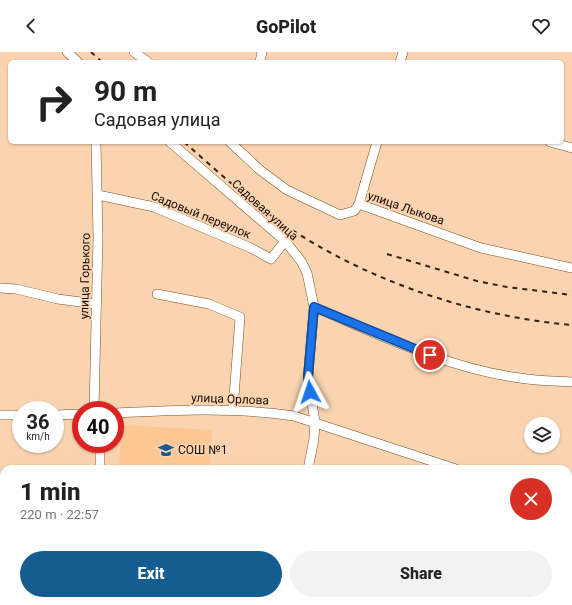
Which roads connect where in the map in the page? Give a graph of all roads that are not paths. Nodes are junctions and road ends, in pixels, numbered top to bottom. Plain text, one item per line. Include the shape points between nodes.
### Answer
1 (67, 52) edge
2 (134, 52) edge
3 (76, 60) edge
4 (145, 60) edge
5 (96, 144) edge
6 (172, 144) edge
7 (376, 144) edge
8 (557, 144) edge
9 (240, 146) edge
10 (572, 148) edge
11 (98, 195) junction
12 (359, 204) junction
13 (285, 241) junction
14 (572, 267) edge
15 (0, 288) edge
16 (157, 294) dead end
17 (96, 304) junction
18 (314, 307) junction
19 (572, 382) edge
20 (94, 401) edge
21 (233, 410) junction
22 (124, 413) edge
23 (0, 415) edge
24 (12, 416) edge
25 (315, 422) junction
26 (100, 453) edge
27 (100, 465) edge
28 (309, 465) edge
29 (444, 465) edge

1 - 3 street
2 - 4 street
5 - 11 street, улица Горького
6 - 13 street, Садовая улица
7 - 12 street
8 - 10 street
9 - 12 street, улица Лыкова via 260,170 287,190 340,215 354,211
11 - 13 street, Садовый переулок via 154,207 251,248 270,259
11 - 17 street, улица Горького
12 - 14 street, улица Лыкова via 481,248
13 - 18 street, Садовая улица via 307,273
15 - 17 street
16 - 21 street via 209,304 240,317
17 - 20 street, улица Горького
18 - 19 street via 424,352 467,366 520,378
18 - 25 street, Садовая улица via 308,377
21 - 22 street, улица Орлова
21 - 25 street, улица Орлова via 274,413
23 - 24 street
25 - 28 street, Садовая улица
25 - 29 street, улица Орлова
26 - 27 street

